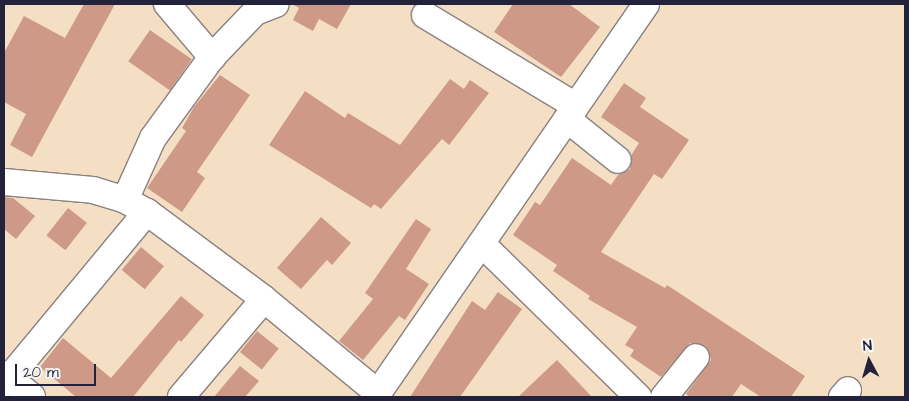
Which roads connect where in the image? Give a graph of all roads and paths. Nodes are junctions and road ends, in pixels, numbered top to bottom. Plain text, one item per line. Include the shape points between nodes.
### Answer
1 (167, 4) edge
2 (276, 4) edge
3 (646, 4) edge
4 (425, 15) dead end
5 (212, 57) junction
6 (572, 113) junction
7 (618, 160) dead end
8 (4, 182) edge
9 (125, 200) junction
10 (147, 212) junction
11 (482, 244) junction
12 (264, 299) junction
13 (696, 356) dead end
14 (5, 379) edge
15 (378, 396) edge
16 (32, 397) edge
17 (181, 397) edge
18 (638, 397) edge
19 (664, 397) edge

1 - 5 street
2 - 5 street via 255,12
3 - 6 street
4 - 6 street
5 - 9 street via 153,138
6 - 7 street
6 - 11 street
8 - 9 street via 93,190
9 - 10 street
10 - 12 street
10 - 14 street
11 - 15 street
11 - 18 street
12 - 15 street
12 - 17 street
13 - 19 street
14 - 16 street

